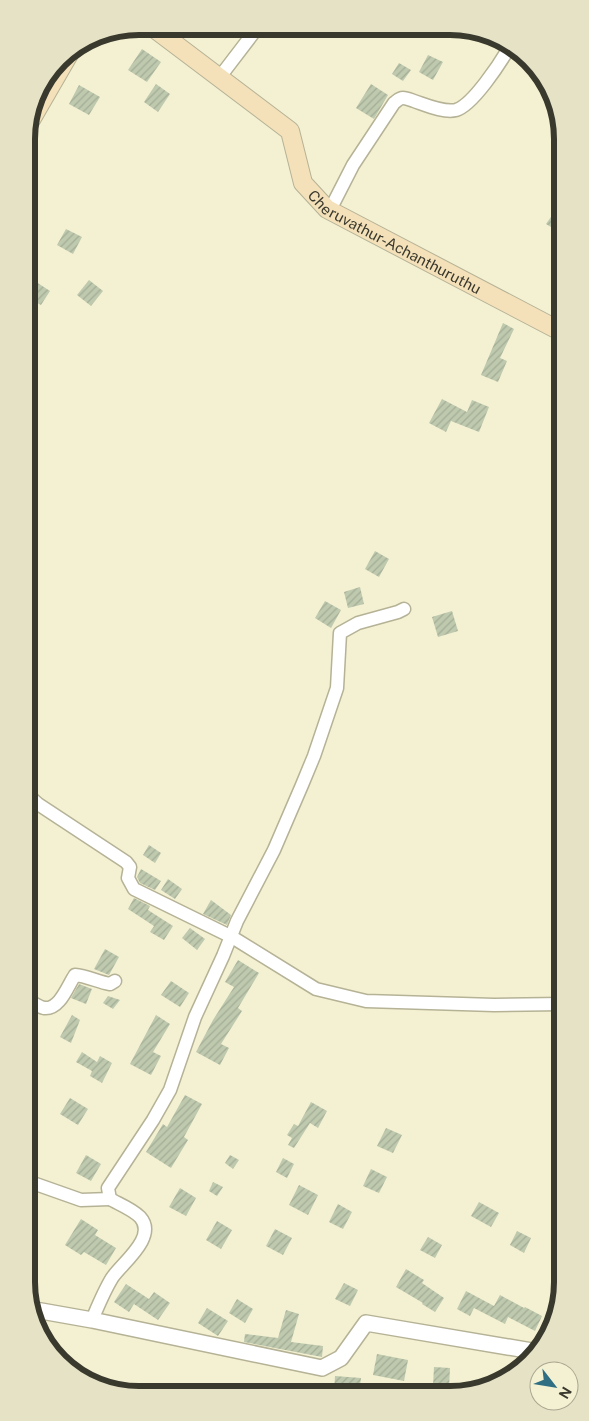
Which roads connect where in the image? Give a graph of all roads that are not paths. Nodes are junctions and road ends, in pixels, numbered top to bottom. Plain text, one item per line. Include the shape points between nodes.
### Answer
1 (162, 35) edge
2 (252, 35) edge
3 (507, 52) edge
4 (57, 75) edge
5 (218, 78) junction
6 (45, 96) edge
7 (330, 210) junction
8 (554, 328) edge
9 (404, 609) dead end
10 (35, 801) edge
11 (232, 937) junction
12 (114, 981) dead end
13 (35, 1004) edge
14 (554, 1004) edge
15 (35, 1184) edge
16 (110, 1199) junction
17 (40, 1311) edge
18 (92, 1320) junction
19 (529, 1350) edge

1 - 5 main road, Cheruvathur-Achanthuruthu
2 - 5 street
3 - 7 street via 484,85 458,110 432,107 406,98 394,103 353,165
4 - 6 main road
5 - 7 main road, Cheruvathur-Achanthuruthu via 290,131 303,183
7 - 8 main road, Cheruvathur-Achanthuruthu
9 - 11 street via 358,623 340,633 337,688 314,756
10 - 11 street via 126,862 130,867 128,878 134,889
11 - 14 street via 316,989 366,1001
11 - 16 street via 194,1017 170,1090 108,1188
12 - 13 street via 110,984 75,974 55,1005 42,1008
15 - 16 street via 81,1200
16 - 18 street via 140,1217 145,1227 144,1237 112,1278
17 - 18 street
18 - 19 street via 322,1368 341,1358 366,1323

